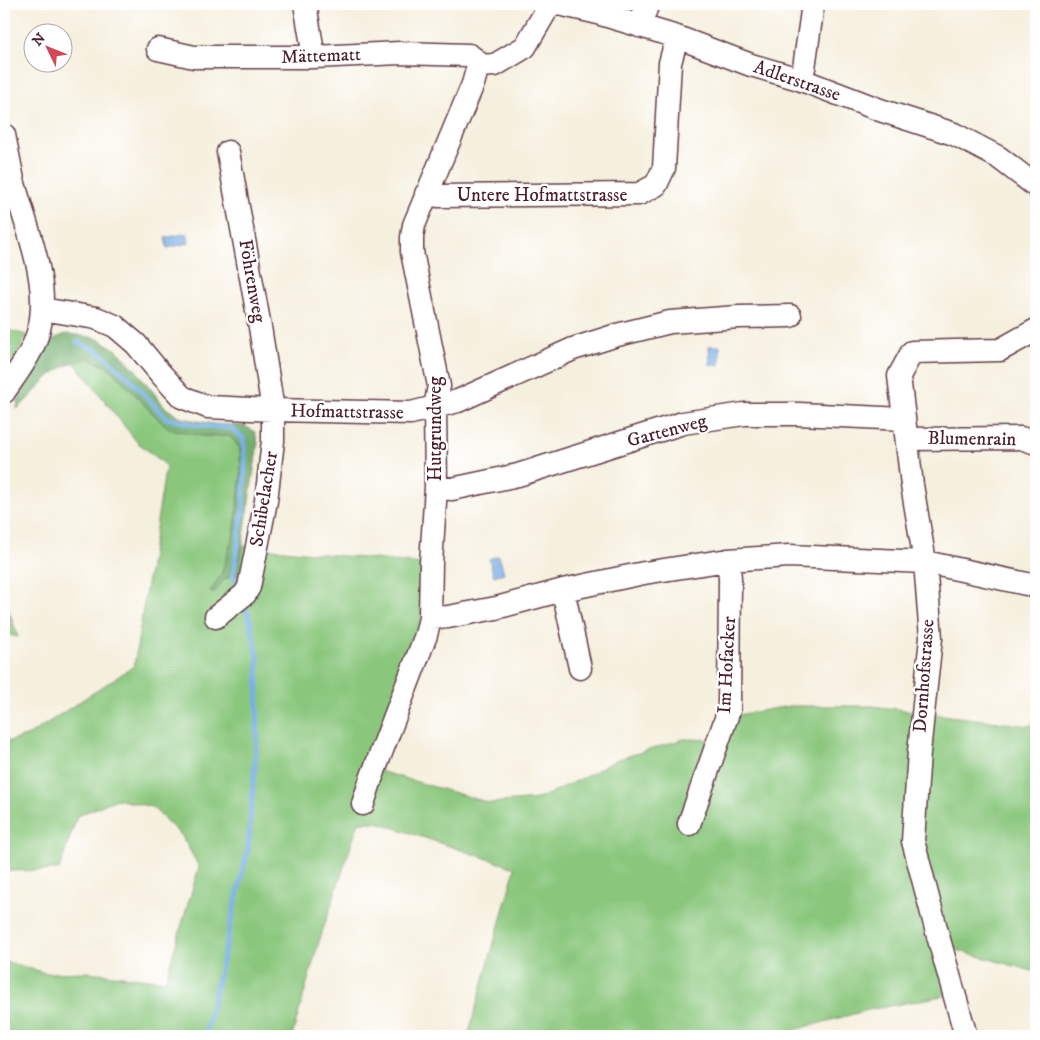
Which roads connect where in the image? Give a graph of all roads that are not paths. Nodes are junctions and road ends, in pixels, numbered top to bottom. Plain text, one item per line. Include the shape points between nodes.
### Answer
1 (305, 4) edge
2 (648, 4) edge
3 (813, 4) edge
4 (548, 5) edge
5 (639, 26) junction
6 (677, 37) junction
7 (158, 49) dead end
8 (314, 57) junction
9 (478, 66) junction
10 (799, 80) junction
11 (4, 135) edge
12 (228, 152) dead end
13 (1036, 186) edge
14 (426, 194) junction
15 (42, 310) junction
16 (790, 316) dead end
17 (1036, 330) edge
18 (4, 392) edge
19 (435, 407) junction
20 (273, 410) junction
21 (906, 429) junction
22 (1036, 443) edge
23 (436, 487) junction
24 (728, 560) junction
25 (925, 562) junction
26 (1036, 586) edge
27 (563, 590) junction
28 (216, 617) dead end
29 (430, 618) junction
30 (580, 668) dead end
31 (363, 804) dead end
32 (689, 824) dead end
33 (966, 1036) edge

1 - 8 street
2 - 5 street
3 - 10 street via 804,68
4 - 5 street, Adlerstrasse via 559,4 594,12
4 - 9 street via 526,47 495,65
5 - 6 street, Adlerstrasse
6 - 10 street, Adlerstrasse
6 - 14 street, Untere Hofmattstrasse via 670,63 664,168 656,185 639,194
7 - 8 street, Mättematt via 194,57
8 - 9 street, Mättematt via 400,52 469,55
9 - 14 street, Hutgrundweg
10 - 13 street, Adlerstrasse via 954,134 998,157
11 - 15 street via 38,272
12 - 20 street, Föhrenweg
14 - 19 street, Hutgrundweg via 414,225 412,252 439,386
15 - 18 street via 34,344
15 - 20 street, Hofmattstrasse via 96,318 115,326 136,344 182,397 208,407
16 - 19 street, Hofmattstrasse via 670,322 617,335 573,349 458,401
17 - 21 street, Dornhofstrasse via 1000,350 912,352 899,376
19 - 20 street, Hofmattstrasse via 411,413
19 - 23 street, Hutgrundweg
20 - 28 street, Schibelacher via 266,501 242,595
21 - 22 street, Blumenrain via 1021,438
21 - 23 street, Gartenweg via 744,414 683,423 518,476 452,489
21 - 25 street, Dornhofstrasse
23 - 29 street, Hutgrundweg
24 - 25 street via 789,556
24 - 27 street
24 - 32 street, Im Hofacker via 729,710
25 - 26 street
25 - 33 street, Dornhofstrasse via 930,638 913,841
27 - 29 street via 496,608
27 - 30 street
29 - 31 street, Hutgrundweg

